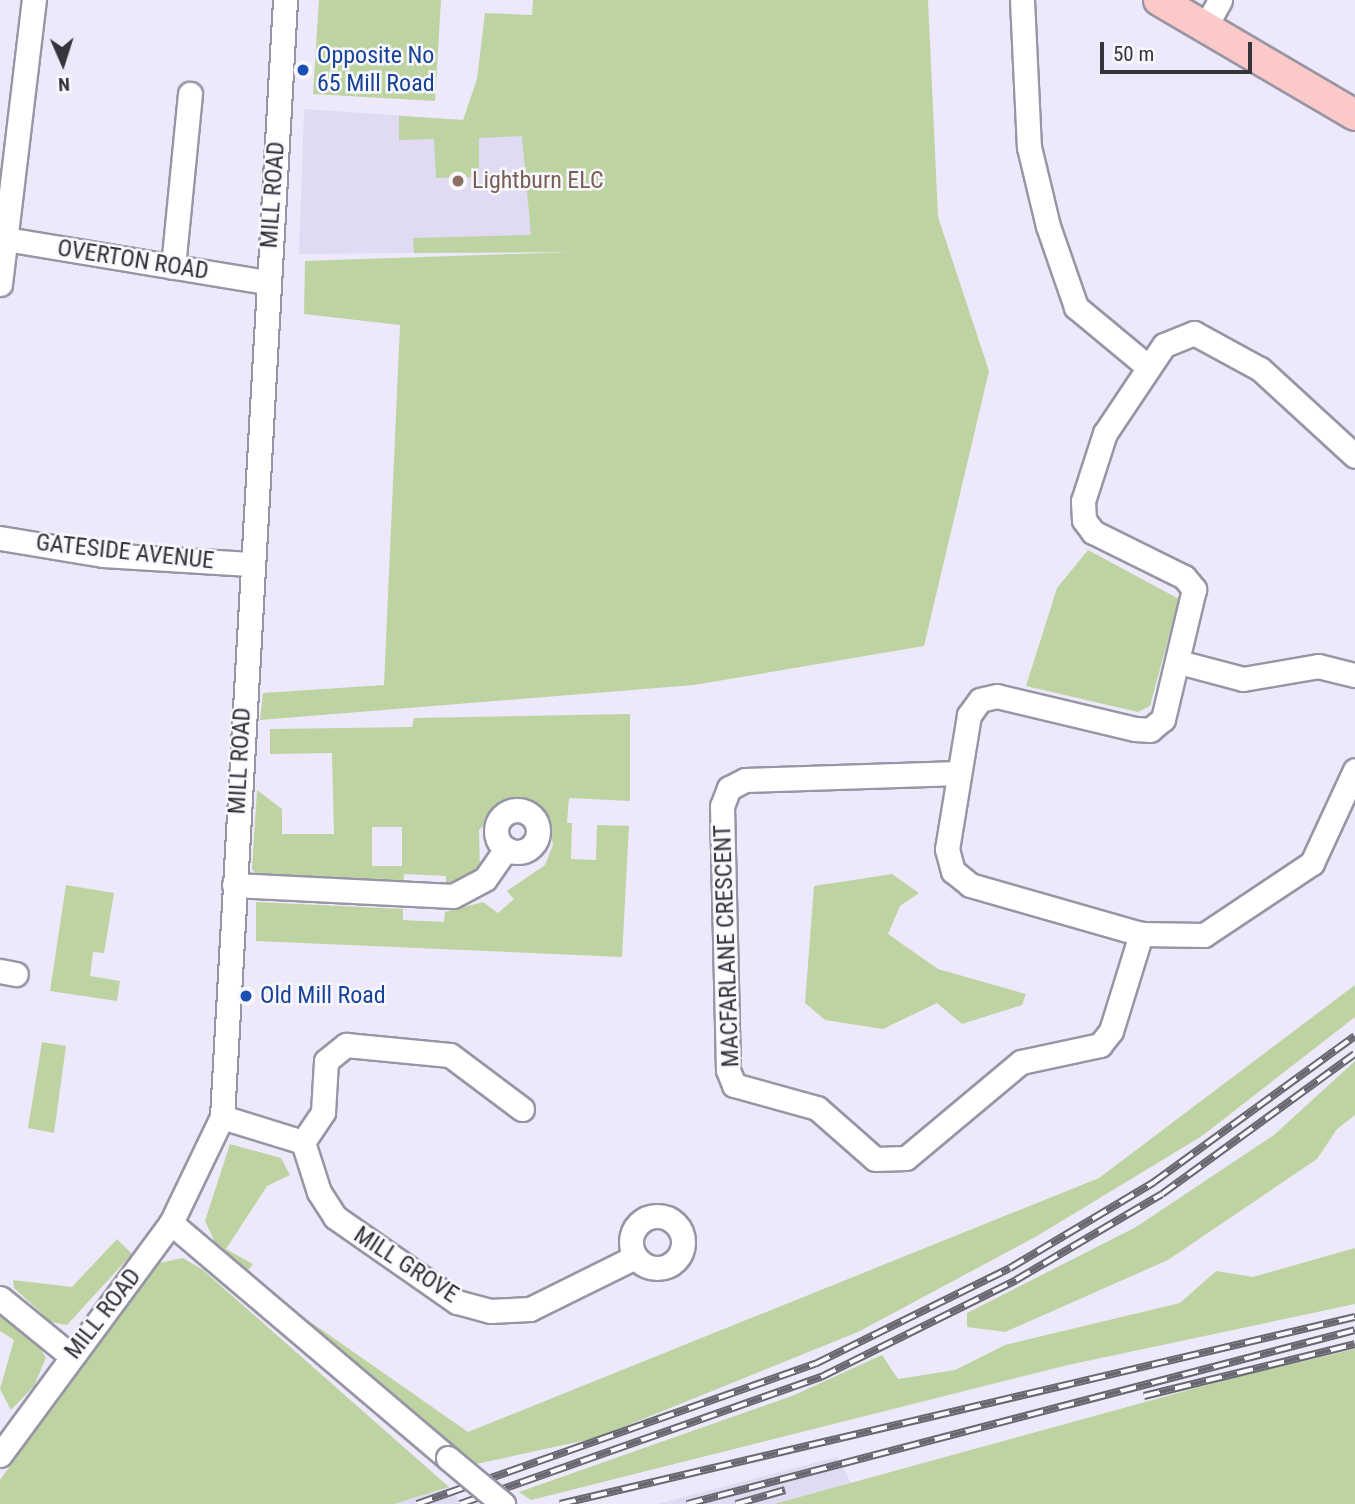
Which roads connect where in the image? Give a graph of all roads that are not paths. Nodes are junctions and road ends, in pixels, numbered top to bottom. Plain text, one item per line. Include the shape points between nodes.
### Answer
1 (34, 0) edge
2 (285, 0) edge
3 (1021, 0) edge
4 (1159, 0) edge
5 (1220, 0) edge
6 (1204, 29) junction
7 (190, 94) dead end
8 (1355, 115) edge
9 (4, 238) edge
10 (173, 267) junction
11 (267, 282) junction
12 (0, 284) edge
13 (1147, 366) junction
14 (1355, 456) edge
15 (0, 538) edge
16 (250, 564) junction
17 (1179, 662) junction
18 (1355, 675) edge
19 (1355, 770) edge
20 (959, 773) junction
21 (506, 849) dead end
22 (234, 885) junction
23 (1141, 934) junction
24 (522, 1109) dead end
25 (222, 1116) junction
26 (303, 1142) junction
27 (171, 1223) junction
28 (635, 1257) dead end
29 (0, 1298) edge
30 (71, 1356) junction
31 (0, 1455) edge
32 (503, 1504) edge

1 - 9 street
2 - 11 street, MILL ROAD
3 - 13 street via 1029,147 1048,226 1076,307
4 - 6 main road
5 - 6 street
6 - 8 main road
7 - 10 street
9 - 10 street, OVERTON ROAD
9 - 12 street
10 - 11 street, OVERTON ROAD
11 - 16 street, MILL ROAD
13 - 14 street via 1164,345 1194,334 1260,369
13 - 17 street via 1105,433 1083,501 1084,520 1093,532 1184,577 1194,589
15 - 16 street, GATESIDE AVENUE via 103,555
16 - 22 street, MILL ROAD
17 - 18 street via 1243,679 1318,666
17 - 20 street via 1163,719 1150,730 997,696 980,700 969,715
19 - 23 street via 1312,863 1219,928 1185,937
20 - 23 street via 947,849 953,871 970,885
20 - 23 street, MACFARLANE CRESCENT via 745,780 729,788 722,820 728,1070 734,1085 817,1108 875,1159 906,1158 1021,1062 1100,1045 1111,1031
21 - 22 street via 485,879 453,896
22 - 25 street, MILL ROAD
24 - 26 street via 450,1055 346,1045 326,1061 323,1112
25 - 26 street
25 - 27 street, MILL ROAD
26 - 28 street, MILL GROVE via 319,1192 335,1217 457,1302 490,1311 530,1309
27 - 30 street, MILL ROAD
27 - 32 street, bridge
29 - 30 street
30 - 31 street, MILL ROAD

